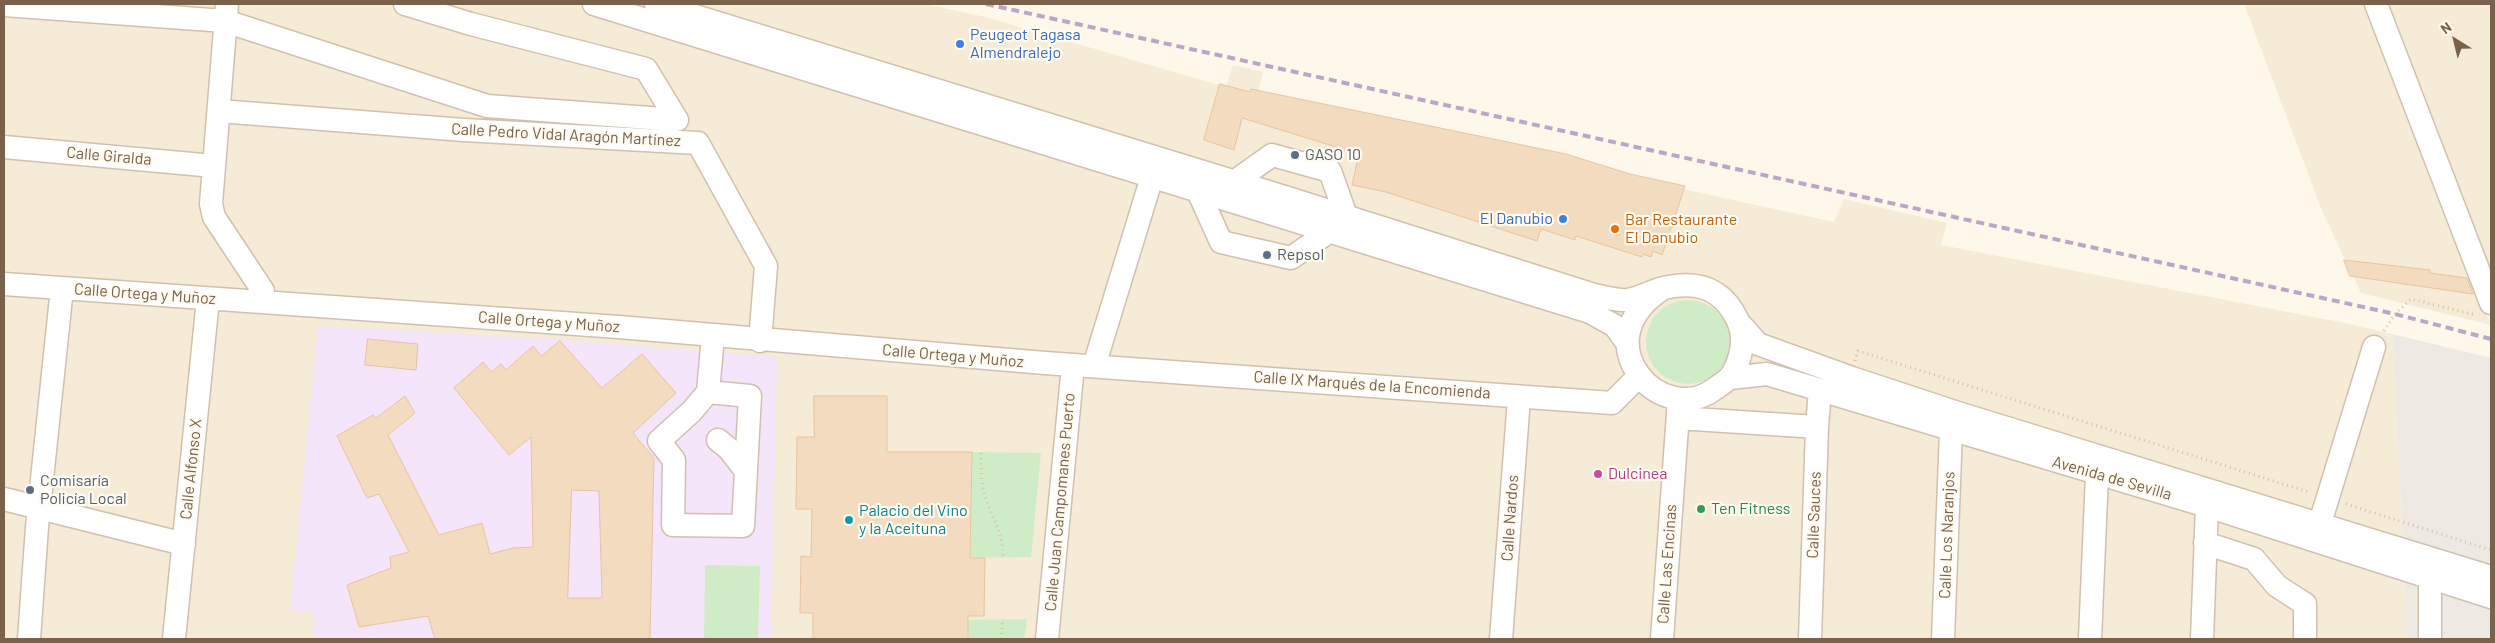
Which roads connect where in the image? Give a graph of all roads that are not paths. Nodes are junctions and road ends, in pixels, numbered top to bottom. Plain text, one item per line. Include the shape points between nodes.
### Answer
1 (405, 4) edge
2 (594, 4) edge
3 (656, 4) edge
4 (2376, 4) edge
5 (4, 5) edge
6 (100, 8) edge
7 (226, 12) edge
8 (219, 111) junction
9 (4, 147) edge
10 (214, 166) junction
11 (1152, 177) junction
12 (1234, 182) junction
13 (1198, 191) junction
14 (1338, 224) junction
15 (4, 284) edge
16 (62, 288) junction
17 (1662, 289) junction
18 (208, 299) junction
19 (263, 302) junction
20 (2487, 310) edge
21 (1741, 325) junction
22 (713, 336) junction
23 (760, 341) junction
24 (1627, 343) junction
25 (2374, 347) road end
26 (1084, 365) junction
27 (1639, 376) junction
28 (1730, 378) junction
29 (1820, 390) junction
30 (708, 392) junction
31 (1518, 398) junction
32 (1678, 408) junction
33 (1817, 427) junction
34 (1951, 431) junction
35 (718, 440) dead end
36 (746, 471) junction
37 (2097, 474) junction
38 (4, 499) edge
39 (2207, 506) junction
40 (39, 507) junction
41 (2320, 523) junction
42 (2205, 543) junction
43 (184, 544) junction
44 (2491, 577) edge
45 (2430, 578) junction
46 (2491, 597) edge
47 (29, 639) edge
48 (174, 639) edge
49 (1047, 639) edge
50 (1501, 639) edge
51 (1662, 639) edge
52 (1810, 639) edge
53 (1943, 639) edge
54 (2090, 639) edge
55 (2202, 639) edge
56 (2305, 639) edge
57 (2430, 639) edge

1 - 7 street via 646,69 677,120 487,106
2 - 11 street
3 - 12 street
4 - 20 street
5 - 6 street
6 - 7 street
7 - 8 street
8 - 10 street
8 - 23 street, Calle Pedro Vidal Aragón Martínez via 464,130 698,143 766,266
9 - 10 street, Calle Giralda
10 - 19 street via 211,204 214,217 263,291
11 - 13 street
11 - 26 street, Calle Juan Campomanes Puerto
12 - 14 street
12 - 14 street via 1272,155 1330,171
13 - 14 street
13 - 14 street via 1221,242 1291,258
14 - 17 street via 1594,295 1627,300
14 - 24 street via 1590,312 1615,326
15 - 16 street, Calle Ortega y Muñoz
16 - 18 street, Calle Ortega y Muñoz
16 - 40 street
17 - 21 street via 1687,284 1707,288 1732,307
17 - 24 street via 1645,300 1636,311 1630,323
18 - 19 street, Calle Ortega y Muñoz
18 - 43 street, Calle Alfonso X
19 - 22 street, Calle Ortega y Muñoz
21 - 28 street via 1741,353
21 - 41 street, Avenida de Sevilla via 1758,344 1845,376
22 - 23 street, Calle Ortega y Muñoz
22 - 30 street
23 - 26 street, Calle Ortega y Muñoz
24 - 27 street
25 - 41 street
26 - 31 street, Calle IX Marqués de la Encomienda via 1372,384
26 - 49 street, Calle Juan Campomanes Puerto
27 - 31 street, Calle IX Marqués de la Encomienda via 1612,403
27 - 32 street
28 - 29 street, Avenida de Sevilla via 1767,374
28 - 32 street via 1709,394 1689,399
29 - 33 street, Calle Sauces
29 - 34 street, Avenida de Sevilla
30 - 36 street via 750,396
30 - 36 street via 659,441 674,460 673,524 743,526
31 - 50 street, Calle Nardos
32 - 33 street
32 - 51 street, Calle Las Encinas
33 - 52 street, Calle Sauces
34 - 37 street, Avenida de Sevilla
34 - 53 street, Calle Los Naranjos
35 - 36 street
37 - 39 street, Avenida de Sevilla
37 - 54 street
38 - 40 street
39 - 42 street
39 - 45 street, Avenida de Sevilla
40 - 43 street
40 - 47 street
41 - 44 street, Avenida de Sevilla
42 - 55 street
42 - 56 street via 2254,559 2277,586 2305,604
43 - 48 street, Calle Alfonso X
45 - 46 street, Avenida de Sevilla
45 - 57 street

